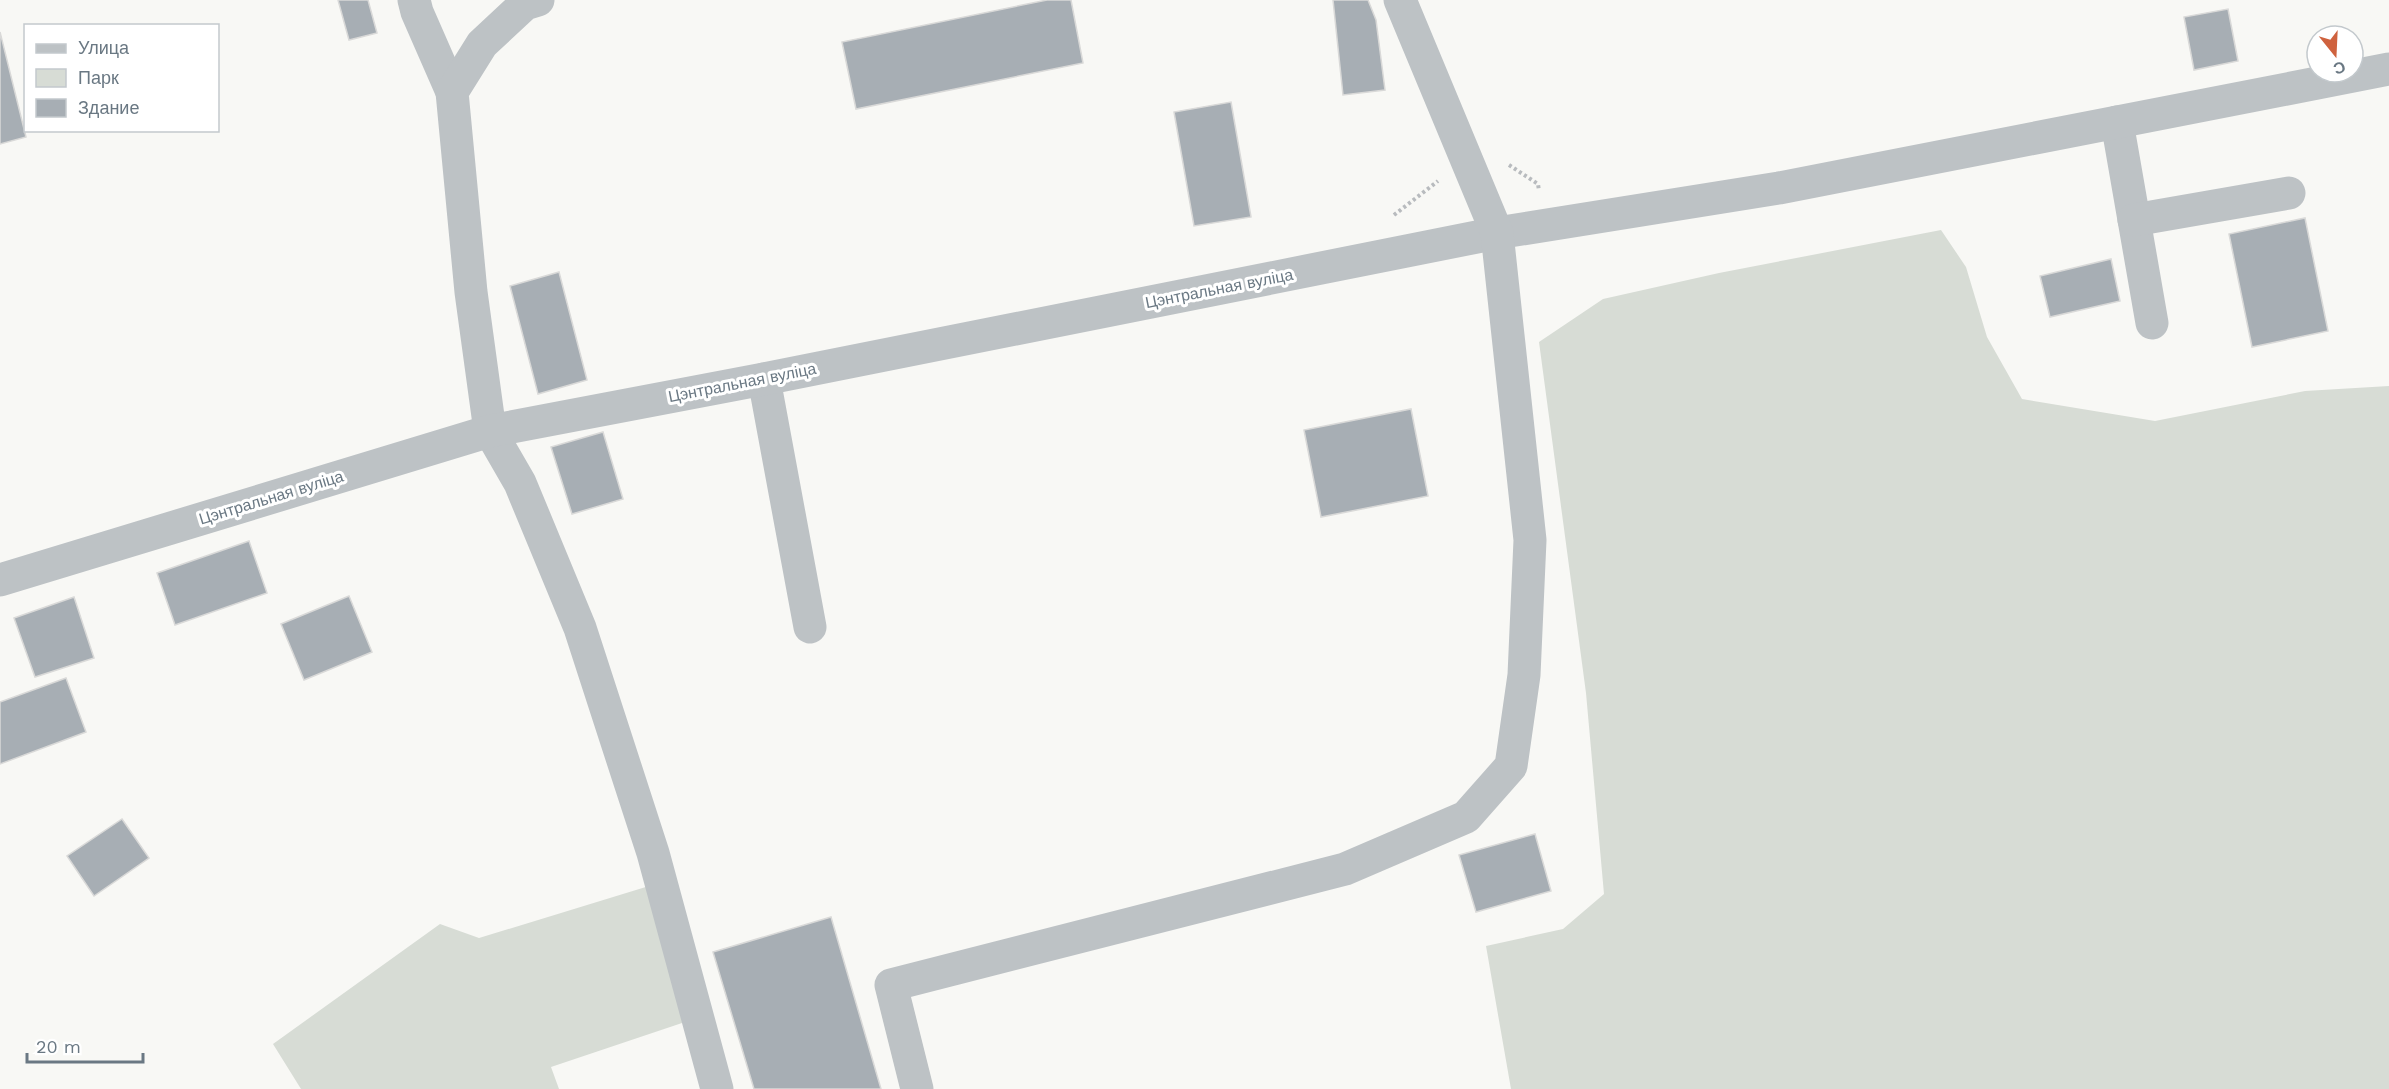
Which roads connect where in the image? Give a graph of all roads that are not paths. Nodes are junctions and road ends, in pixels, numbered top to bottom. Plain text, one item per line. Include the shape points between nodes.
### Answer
1 (414, 0) edge
2 (1400, 0) edge
3 (529, 1) edge
4 (2389, 69) edge
5 (452, 92) junction
6 (2117, 122) junction
7 (2289, 193) dead end
8 (2134, 220) junction
9 (1497, 233) junction
10 (2152, 322) dead end
11 (764, 379) junction
12 (490, 431) junction
13 (0, 580) edge
14 (810, 627) dead end
15 (717, 1089) edge
16 (917, 1089) edge

1 - 5 street
2 - 9 street
3 - 5 street via 482,44
4 - 6 street, Цэнтральная вуліца
5 - 12 street via 471,292
6 - 8 street
6 - 9 street, Цэнтральная вуліца via 1779,188
7 - 8 street
8 - 10 street
9 - 11 street, Цэнтральная вуліца
9 - 16 street via 1530,540 1524,675 1511,766 1466,817 1345,869 891,985
11 - 12 street, Цэнтральная вуліца
11 - 14 street
12 - 13 street, Цэнтральная вуліца
12 - 15 street via 520,483 579,628 653,853

